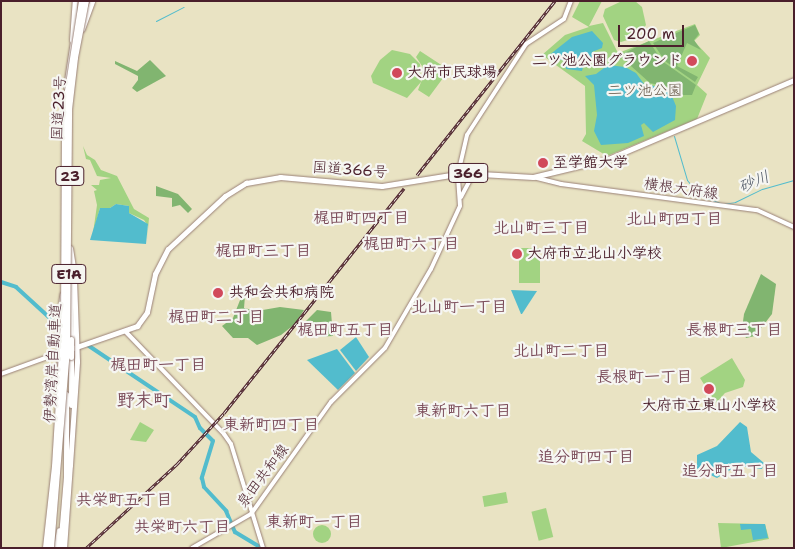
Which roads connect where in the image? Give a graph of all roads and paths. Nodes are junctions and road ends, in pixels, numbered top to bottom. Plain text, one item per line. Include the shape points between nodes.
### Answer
1 (75, 1) edge
2 (81, 1) edge
3 (87, 1) edge
4 (92, 1) edge
5 (570, 1) edge
6 (81, 32) junction
7 (72, 43) junction
8 (794, 80) edge
9 (474, 173) junction
10 (458, 174) junction
11 (533, 177) junction
12 (461, 197) junction
13 (794, 228) edge
14 (70, 248) junction
15 (63, 286) junction
16 (125, 331) junction
17 (76, 346) junction
18 (58, 353) junction
19 (68, 358) junction
20 (58, 367) junction
21 (1, 374) edge
22 (54, 379) dead end
23 (66, 393) junction
24 (66, 455) junction
25 (70, 466) junction
26 (251, 514) junction
27 (263, 547) edge
28 (46, 548) edge
29 (51, 548) edge
30 (56, 548) edge
31 (60, 548) edge
32 (64, 548) edge
33 (192, 548) edge

1 - 7 highway via 70,34
2 - 7 highway, 国道23号 / 23, bridge
2 - 28 highway, 伊勢湾岸自動車道 / E1A, bridge via 65,110 64,321 56,467
3 - 6 highway, 国道23号 / 23, bridge
3 - 29 highway, 伊勢湾岸自動車道 / E1A, bridge via 75,58 69,110 67,348
4 - 6 highway
5 - 10 main road, 泉田共和線 via 564,19 532,38 514,62 467,135
6 - 14 highway, 国道23号 / 23 via 70,107
7 - 15 highway, 国道23号 / 23 via 64,108
8 - 11 highway, 国道366号 / 366 via 608,159
9 - 10 highway, 国道366号 / 366
9 - 11 highway, 国道366号 / 366
9 - 12 main road, 泉田共和線
10 - 12 main road, 泉田共和線
10 - 16 highway, 国道366号 / 366 via 392,186 280,177 239,186 168,249 155,274 147,312 137,326
11 - 13 main road, 横根大府線 via 561,184 757,210
12 - 26 main road, 泉田共和線 via 449,234 390,341 331,402
14 - 17 highway
14 - 19 highway, 国道23号 / 23, bridge via 71,339
15 - 18 highway, 23
15 - 19 highway, 国道23号 / 23, bridge
16 - 17 highway, 国道366号 / 366
16 - 26 main road via 224,434
17 - 18 highway, 国道366号 / 366
17 - 25 highway
18 - 20 highway
18 - 21 main road
19 - 23 highway, 国道23号 / 23
19 - 25 highway, 国道23号 / 23
20 - 22 highway
20 - 23 highway
23 - 24 highway, 国道23号 / 23
24 - 30 highway
24 - 31 highway, 国道23号 / 23
25 - 32 highway, 国道23号 / 23
26 - 27 main road
26 - 33 main road, 泉田共和線

